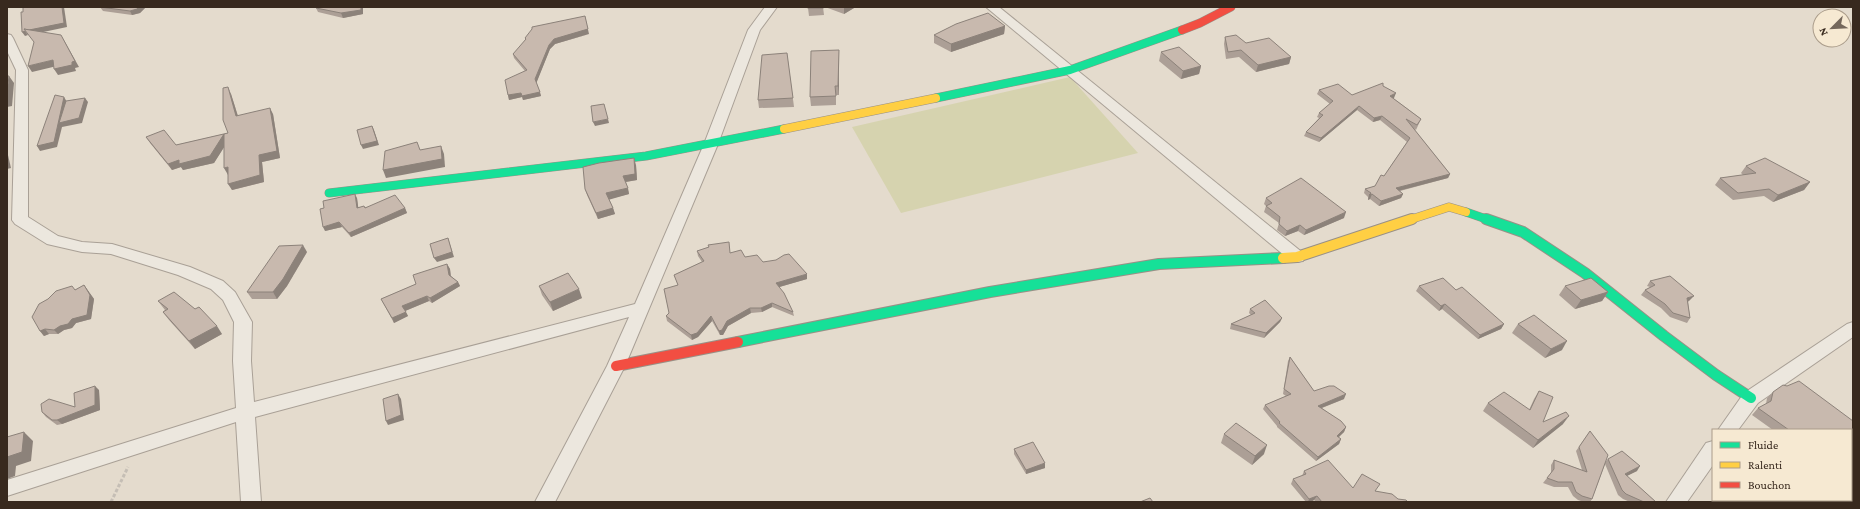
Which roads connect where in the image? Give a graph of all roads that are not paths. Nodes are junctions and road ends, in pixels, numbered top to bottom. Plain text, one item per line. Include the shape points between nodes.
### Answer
1 (771, 7) edge
2 (992, 7) edge
3 (1231, 7) edge
4 (7, 38) edge
5 (1070, 70) junction
6 (711, 144) junction
7 (329, 194) dead end
8 (13, 221) edge
9 (1298, 256) junction
10 (642, 308) junction
11 (1853, 328) edge
12 (616, 366) junction
13 (1751, 398) junction
14 (245, 412) junction
15 (1728, 429) edge
16 (1712, 450) edge
17 (7, 488) edge
18 (251, 502) edge
19 (545, 502) edge
20 (1676, 502) edge

1 - 6 street via 754,30
2 - 5 street
3 - 5 street via 1200,23
4 - 8 street via 22,70
5 - 6 street
5 - 9 street
6 - 7 street via 646,156
6 - 10 street
8 - 14 street via 29,224 53,240 82,247 112,249 184,271 217,285 229,296 243,322
9 - 12 street via 1160,264 990,292
9 - 13 street via 1449,207 1483,217 1524,232 1585,273 1669,340
10 - 12 street
10 - 14 street
11 - 13 street
12 - 19 street
13 - 15 street
14 - 17 street
14 - 18 street
16 - 20 street

